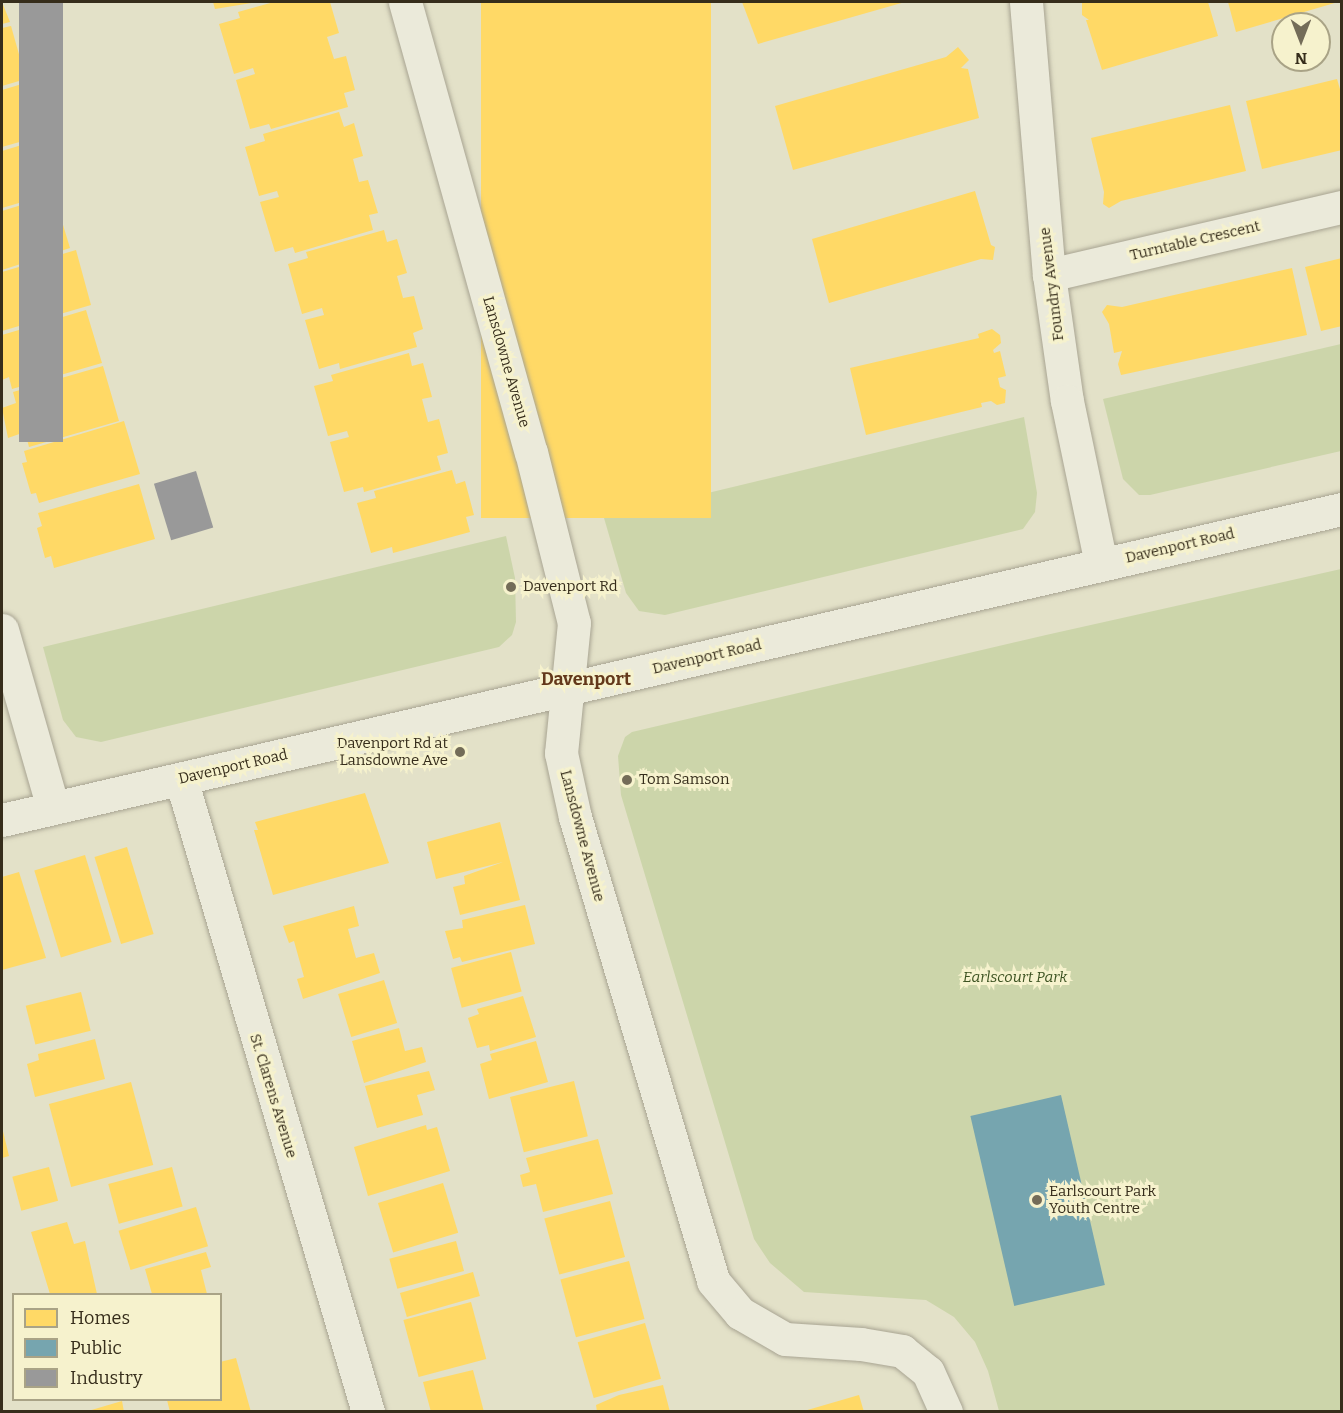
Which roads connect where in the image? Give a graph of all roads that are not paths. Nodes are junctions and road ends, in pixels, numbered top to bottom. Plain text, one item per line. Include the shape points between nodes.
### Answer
1 (405, 2) edge
2 (1026, 2) edge
3 (1341, 207) edge
4 (1049, 275) junction
5 (1341, 509) edge
6 (1101, 564) junction
7 (2, 630) edge
8 (567, 689) junction
9 (181, 779) junction
10 (53, 808) junction
11 (2, 820) edge
12 (368, 1412) edge
13 (946, 1412) edge

1 - 8 street, Lansdowne Avenue via 531,452 574,623
2 - 4 street, Foundry Avenue
3 - 4 street, Turntable Crescent
4 - 6 street, Foundry Avenue via 1067,401
5 - 6 street, Davenport Road
6 - 8 street, Davenport Road
7 - 10 street
8 - 9 street, Davenport Road
8 - 13 street, Lansdowne Avenue via 561,753 574,817 713,1281 740,1313 785,1339 902,1351 928,1372
9 - 10 street, Davenport Road
9 - 12 street, St. Clarens Avenue
10 - 11 street, Davenport Road

